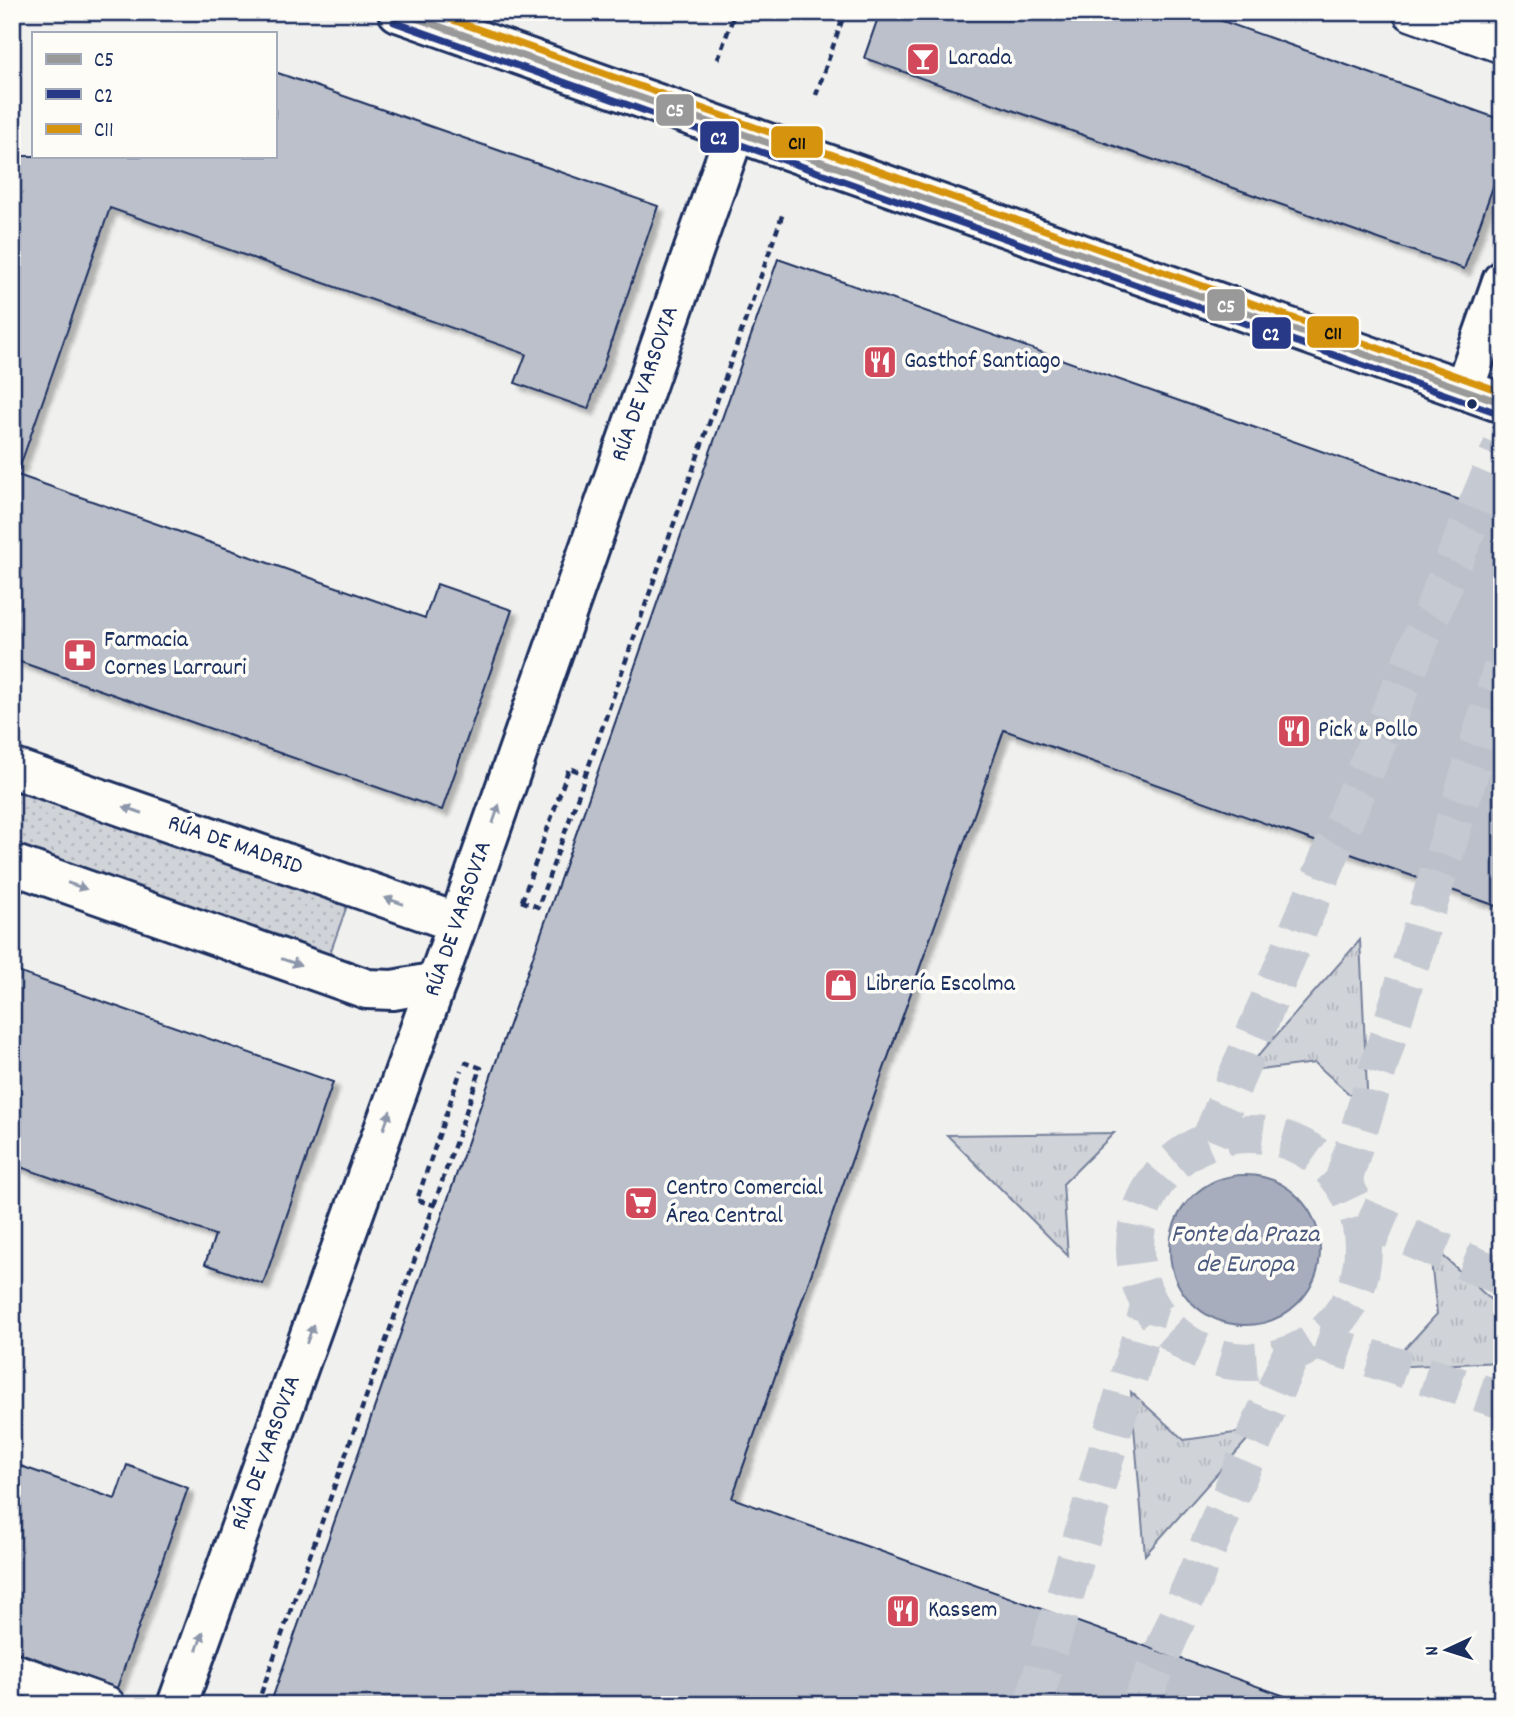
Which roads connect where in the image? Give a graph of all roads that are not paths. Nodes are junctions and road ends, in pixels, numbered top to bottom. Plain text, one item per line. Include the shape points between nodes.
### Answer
1 (397, 12) edge
2 (1412, 12) edge
3 (1502, 44) edge
4 (734, 132) junction
5 (1502, 281) edge
6 (1464, 389) junction
7 (1502, 403) edge
8 (12, 768) edge
9 (12, 864) edge
10 (458, 923) junction
11 (437, 982) junction
12 (12, 1672) edge
13 (106, 1705) edge
14 (177, 1705) edge

1 - 4 street
2 - 3 street
4 - 6 street
10 -> 4 street, RÚA DE VARSOVIA
5 - 6 street
6 - 7 street
10 -> 8 street, RÚA DE MADRID
9 -> 11 street via 367,989 393,990
10 - 11 street, RÚA DE VARSOVIA
14 -> 11 street, RÚA DE VARSOVIA
12 - 13 street

